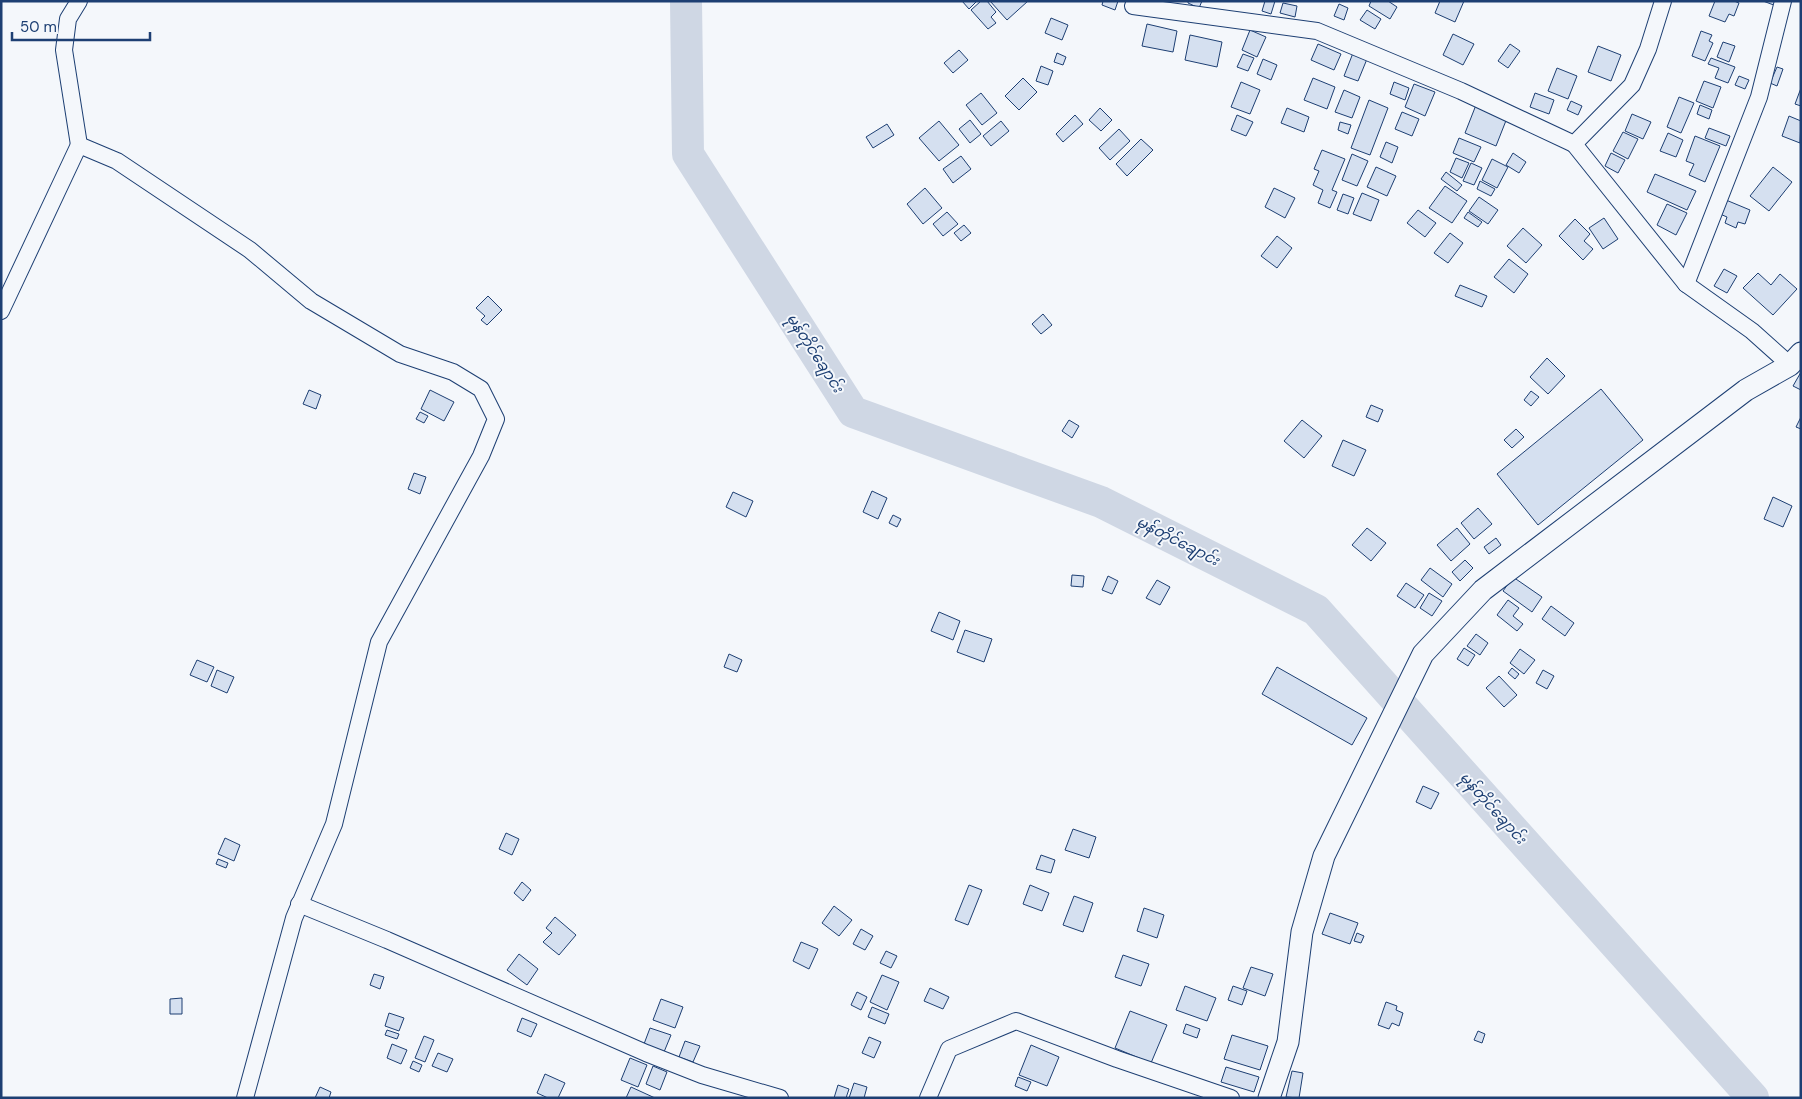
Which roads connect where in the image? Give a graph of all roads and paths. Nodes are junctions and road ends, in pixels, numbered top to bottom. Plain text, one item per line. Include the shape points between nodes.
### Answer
1 (79, 1) edge
2 (1663, 1) edge
3 (1783, 1) edge
4 (1133, 6) dead end
5 (1574, 144) junction
6 (79, 145) junction
7 (1686, 284) junction
8 (1, 312) edge
9 (1795, 359) edge
10 (300, 904) junction
11 (245, 1098) edge
12 (780, 1098) edge
13 (928, 1098) edge
14 (1232, 1098) edge
15 (1269, 1098) edge

1 - 6 street via 68,19 64,50
2 - 5 street via 1648,49 1632,85
3 - 7 street via 1759,97
4 - 5 street via 1317,31 1461,91
5 - 7 street
6 - 8 street
6 - 10 street via 117,161 250,250 311,301 400,354 454,372 481,389 496,419 481,456 380,642 334,824
7 - 9 street
9 - 15 street via 1746,390 1483,590 1422,654 1324,856 1302,932 1288,1042
10 - 11 street
10 - 12 street via 646,1053
13 - 14 street via 949,1049 1016,1021 1117,1060

